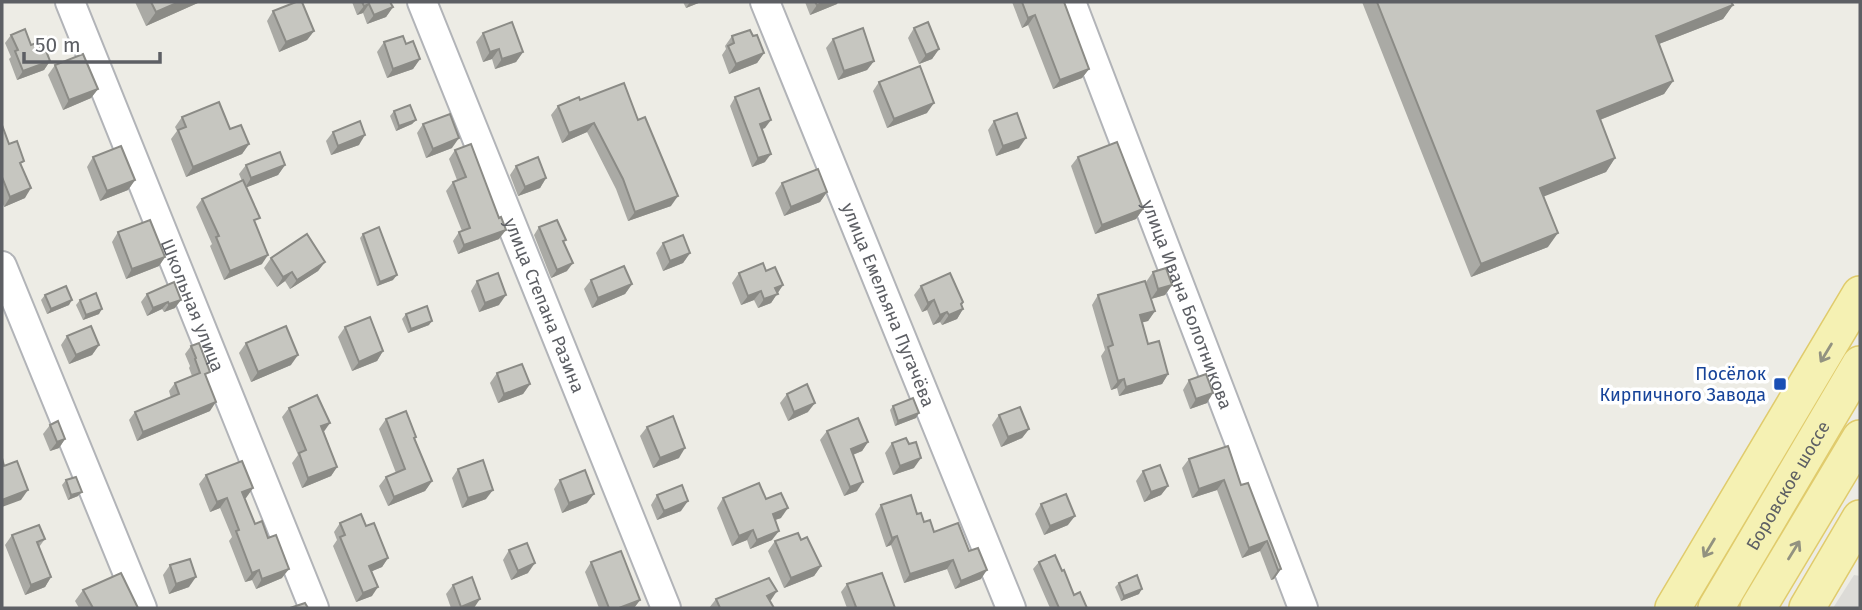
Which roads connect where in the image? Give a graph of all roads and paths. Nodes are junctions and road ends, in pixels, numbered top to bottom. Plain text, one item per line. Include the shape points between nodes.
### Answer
1 (70, 2) edge
2 (422, 2) edge
3 (765, 2) edge
4 (1071, 2) edge
5 (2, 266) edge
6 (1860, 294) edge
7 (1860, 364) edge
8 (1860, 438) edge
9 (1860, 518) edge
10 (142, 608) edge
11 (314, 608) edge
12 (666, 608) edge
13 (1011, 608) edge
14 (1303, 608) edge
15 (1673, 608) edge
16 (1716, 608) edge
17 (1758, 608) edge
18 (1807, 608) edge

1 - 11 street, Школьная улица
2 - 12 street, улица Степана Разина
3 - 13 street, улица Емельяна Пугачёва
4 - 14 street, улица Ивана Болотникова
5 - 10 street
6 -> 15 main road
7 - 16 main road, Боровское шоссе
17 -> 8 main road
9 - 18 main road

